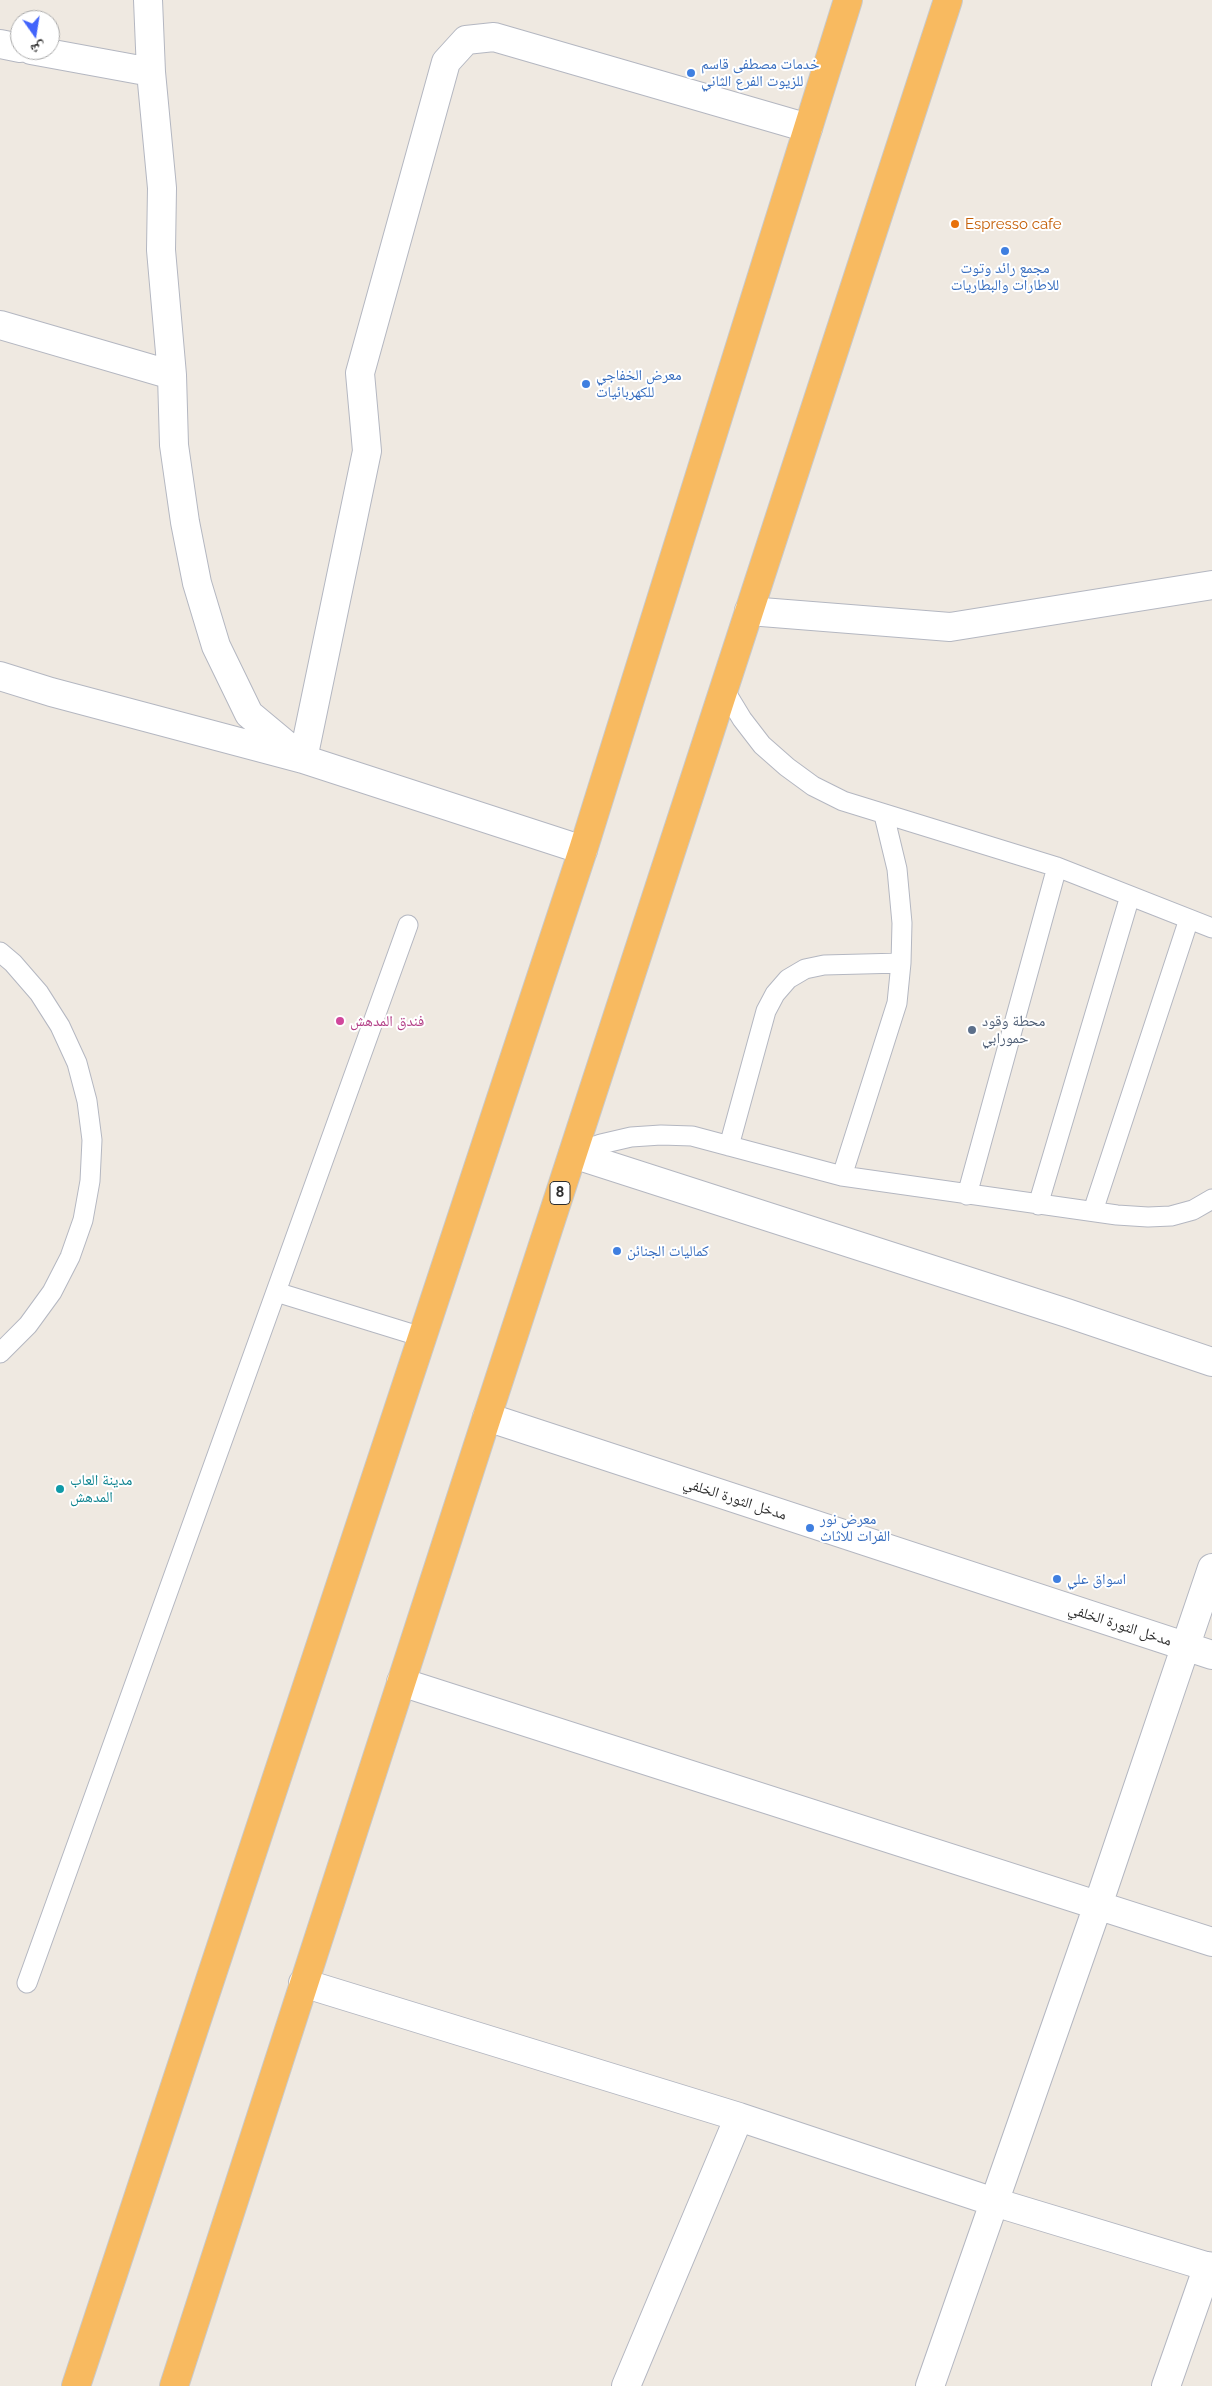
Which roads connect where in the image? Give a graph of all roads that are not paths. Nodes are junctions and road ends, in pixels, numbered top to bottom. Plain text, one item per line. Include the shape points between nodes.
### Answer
1 (148, 0) edge
2 (848, 0) edge
3 (948, 0) edge
4 (60, 55) edge
5 (151, 72) junction
6 (808, 128) junction
7 (0, 325) edge
8 (172, 375) junction
9 (1212, 585) edge
10 (749, 611) junction
11 (0, 676) edge
12 (725, 691) junction
13 (303, 759) junction
14 (884, 815) junction
15 (583, 850) junction
16 (1057, 868) junction
17 (1130, 896) junction
18 (1189, 919) junction
19 (408, 925) dead end
20 (1212, 928) edge
21 (0, 952) edge
22 (901, 963) junction
23 (728, 1146) junction
24 (572, 1154) junction
25 (842, 1176) junction
26 (966, 1195) junction
27 (1212, 1199) edge
28 (1038, 1205) junction
29 (1093, 1211) junction
30 (276, 1292) junction
31 (422, 1337) junction
32 (0, 1353) edge
33 (1212, 1362) edge
34 (487, 1417) junction
35 (1212, 1568) edge
36 (1186, 1647) junction
37 (1212, 1655) edge
38 (401, 1682) junction
39 (1098, 1905) junction
40 (1212, 1942) edge
41 (27, 1983) dead end
42 (303, 1983) junction
43 (739, 2117) junction
44 (994, 2202) junction
45 (1210, 2267) edge
46 (76, 2386) edge
47 (174, 2386) edge
48 (626, 2386) edge
49 (930, 2386) edge
50 (1166, 2386) edge

1 - 5 street
2 - 6 highway
3 - 10 highway, 8
4 - 5 street
5 - 8 street via 162,188 161,250
6 - 13 street via 494,37 466,40 446,62 360,373 367,451
6 - 15 highway
7 - 8 street
8 - 13 street via 174,445 185,522 197,583 216,646 249,714
9 - 10 street via 950,627
10 - 12 highway, 8
11 - 13 street
12 - 14 lane via 762,745 787,767 813,786 843,801
12 - 24 highway, 8
13 - 15 street
14 - 16 lane
14 - 22 lane via 897,868 902,923
15 - 31 highway
16 - 17 lane
16 - 26 lane
17 - 18 lane
17 - 28 lane
18 - 20 lane
18 - 29 lane
19 - 30 lane
21 - 32 lane via 38,993 60,1026 76,1063 87,1101 92,1140 90,1181 83,1220 70,1257 52,1292 28,1325
22 - 23 lane via 824,965 805,969 788,979 766,1010
22 - 25 lane via 896,1003
23 - 24 lane via 692,1136 661,1135 609,1142
23 - 25 lane
24 - 33 street
24 - 34 highway, 8
25 - 26 lane
26 - 28 lane
27 - 29 lane via 1193,1210 1171,1216
28 - 29 lane
30 - 31 lane
30 - 41 lane
31 - 46 highway
34 - 36 street, مدخل الثورة الخلفي
34 - 38 highway, 8
35 - 36 street
36 - 37 street, مدخل الثورة الخلفي
36 - 39 street
38 - 39 street
38 - 42 highway, 8
39 - 40 street
39 - 44 street
42 - 43 street
42 - 47 highway, 8
43 - 44 street
43 - 48 street
44 - 45 street
44 - 49 street
45 - 50 street

